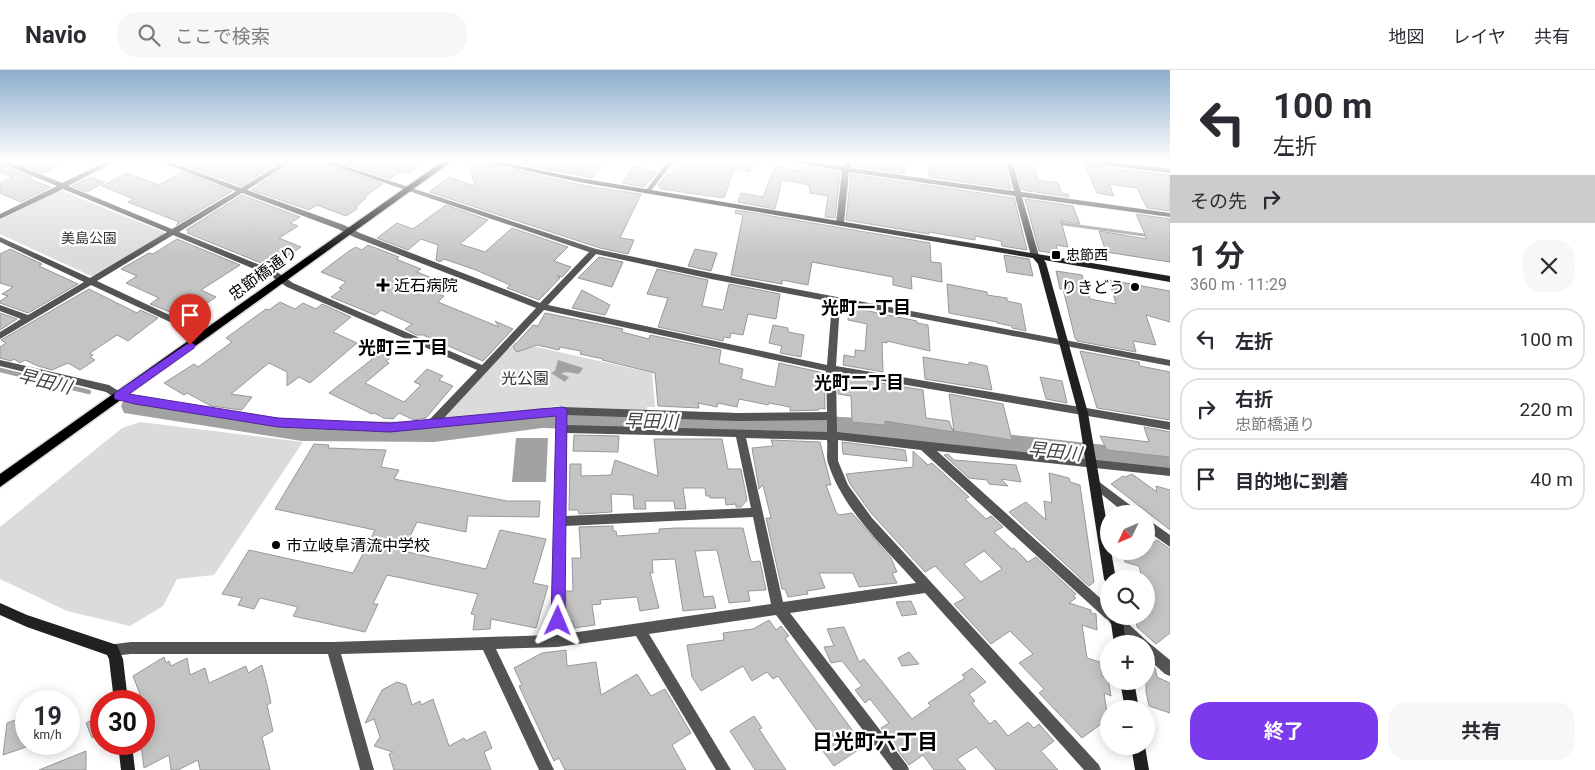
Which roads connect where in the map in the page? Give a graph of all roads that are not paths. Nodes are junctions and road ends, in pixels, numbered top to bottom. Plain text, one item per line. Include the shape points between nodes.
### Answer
1 (46, 194) edge
2 (80, 194) edge
3 (236, 194) edge
4 (252, 194) edge
5 (402, 194) edge
6 (423, 194) edge
7 (664, 194) edge
8 (843, 194) edge
9 (1018, 194) joint
10 (1170, 215) edge
11 (0, 217) edge
12 (840, 223) junction
13 (349, 231) junction
14 (173, 232) junction
15 (0, 239) edge
16 (594, 251) junction
17 (1035, 256) junction
18 (282, 279) junction
19 (1170, 279) edge
20 (92, 282) junction
21 (836, 300) junction
22 (540, 306) junction
23 (0, 308) edge
24 (29, 319) junction
25 (204, 335) junction
26 (0, 336) edge
27 (1064, 342) junction
28 (0, 363) edge
29 (1170, 363) edge
30 (482, 369) junction
31 (831, 369) junction
32 (119, 396) junction
33 (1083, 412) junction
34 (562, 421) junction
35 (432, 424) junction
36 (833, 426) junction
37 (1170, 426) edge
38 (740, 433) junction
39 (923, 445) junction
40 (1090, 463) junction
41 (1170, 472) edge
42 (0, 481) edge
43 (1094, 482) junction
44 (1123, 505) edge
45 (758, 512) junction
46 (560, 521) junction
47 (1155, 531) edge
48 (1170, 542) edge
49 (1109, 570) edge
50 (927, 587) junction
51 (1100, 605) edge
52 (778, 608) junction
53 (0, 609) edge
54 (1122, 625) edge
55 (640, 630) junction
56 (1132, 635) edge
57 (557, 641) junction
58 (487, 644) junction
59 (333, 648) junction
60 (112, 650) junction
61 (1155, 656) edge
62 (1170, 670) edge
63 (120, 690) edge
64 (126, 755) edge
65 (1140, 755) edge
66 (128, 770) edge
67 (367, 770) edge
68 (546, 770) edge
69 (724, 770) edge
70 (902, 770) edge
71 (1094, 770) edge
72 (1142, 770) edge

1 - 11 street
2 - 14 street
3 - 14 street
4 - 13 street
5 - 13 main road, 忠節橋通り
6 - 16 street
7 - 12 street
8 - 12 street
9 - 10 street
9 - 17 street
12 - 17 street
13 - 18 main road, 忠節橋通り
13 - 22 street
14 - 18 street
14 - 20 street
15 - 20 street
16 - 21 street
16 - 22 street
17 - 19 street
17 - 27 street via 1042,263
18 - 25 main road, 忠節橋通り
18 - 30 street
20 - 24 street
20 - 25 street
21 - 27 street
21 - 31 street
22 - 30 street
22 - 31 street
23 - 24 street
24 - 26 street
25 - 32 main road, 忠節橋通り
27 - 29 street
27 - 33 street
28 - 32 street via 109,389
30 - 35 street
31 - 33 street
31 - 36 street
32 - 35 street via 278,422 390,428
32 - 42 main road, 忠節橋通り
33 - 37 street
33 - 40 street
34 - 35 street
34 - 36 street via 737,417
34 - 38 street
34 - 46 street
36 - 38 street
36 - 39 street
36 - 50 street via 833,461 844,487 868,521
38 - 45 street
39 - 40 street
39 - 51 street
40 - 41 street
40 - 43 street
43 - 44 street
43 - 49 street
45 - 46 street
45 - 52 street
46 - 57 street
47 - 48 street
50 - 52 street
50 - 71 street
52 - 55 street
52 - 70 street
53 - 60 street
54 - 56 street
55 - 57 street
55 - 69 street
57 - 58 street
58 - 59 street
58 - 68 street
59 - 60 street
59 - 67 street
60 - 63 street
61 - 62 street
64 - 66 street
65 - 72 street

